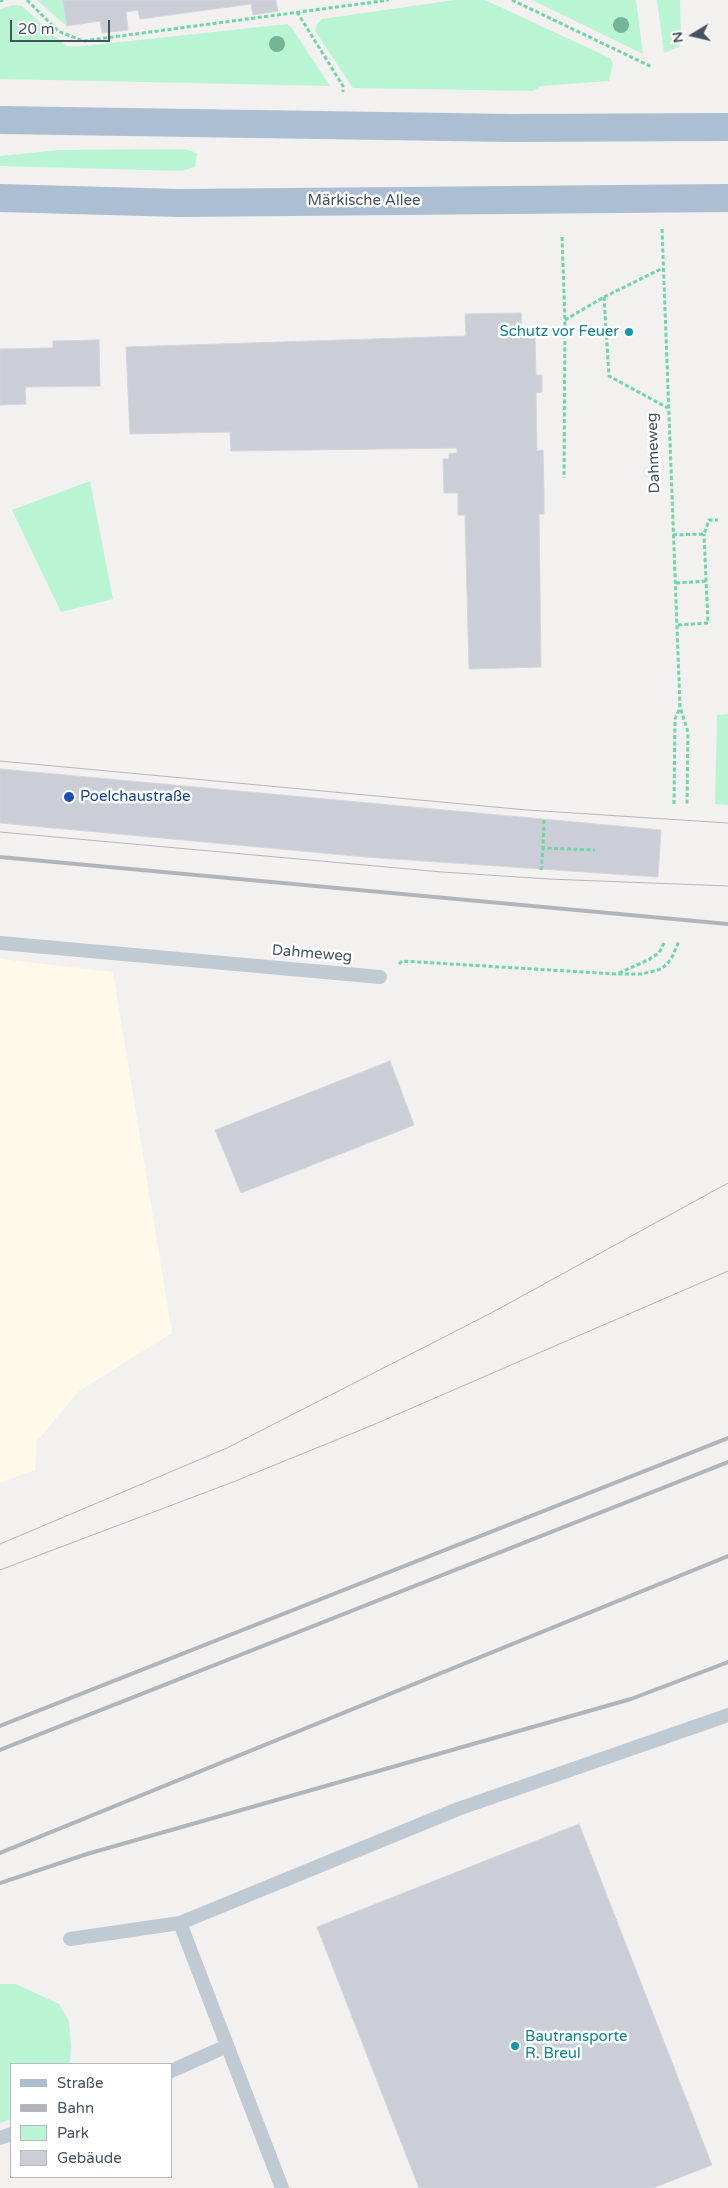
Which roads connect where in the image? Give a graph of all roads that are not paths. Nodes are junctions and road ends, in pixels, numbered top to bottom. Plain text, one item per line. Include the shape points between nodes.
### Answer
1 (0, 120) edge
2 (728, 127) edge
3 (0, 198) edge
4 (728, 198) edge
5 (0, 943) edge
6 (380, 977) road end
7 (728, 1715) edge
8 (180, 1923) junction
9 (70, 1939) dead end
10 (227, 2046) junction
11 (172, 2070) edge
12 (282, 2188) edge

1 - 2 main road via 482,128
3 - 4 main road, Märkische Allee via 180,203
5 - 6 lane, Dahmeweg
7 - 8 lane via 458,1809
8 - 9 lane
8 - 10 lane
10 - 11 lane
10 - 12 lane

